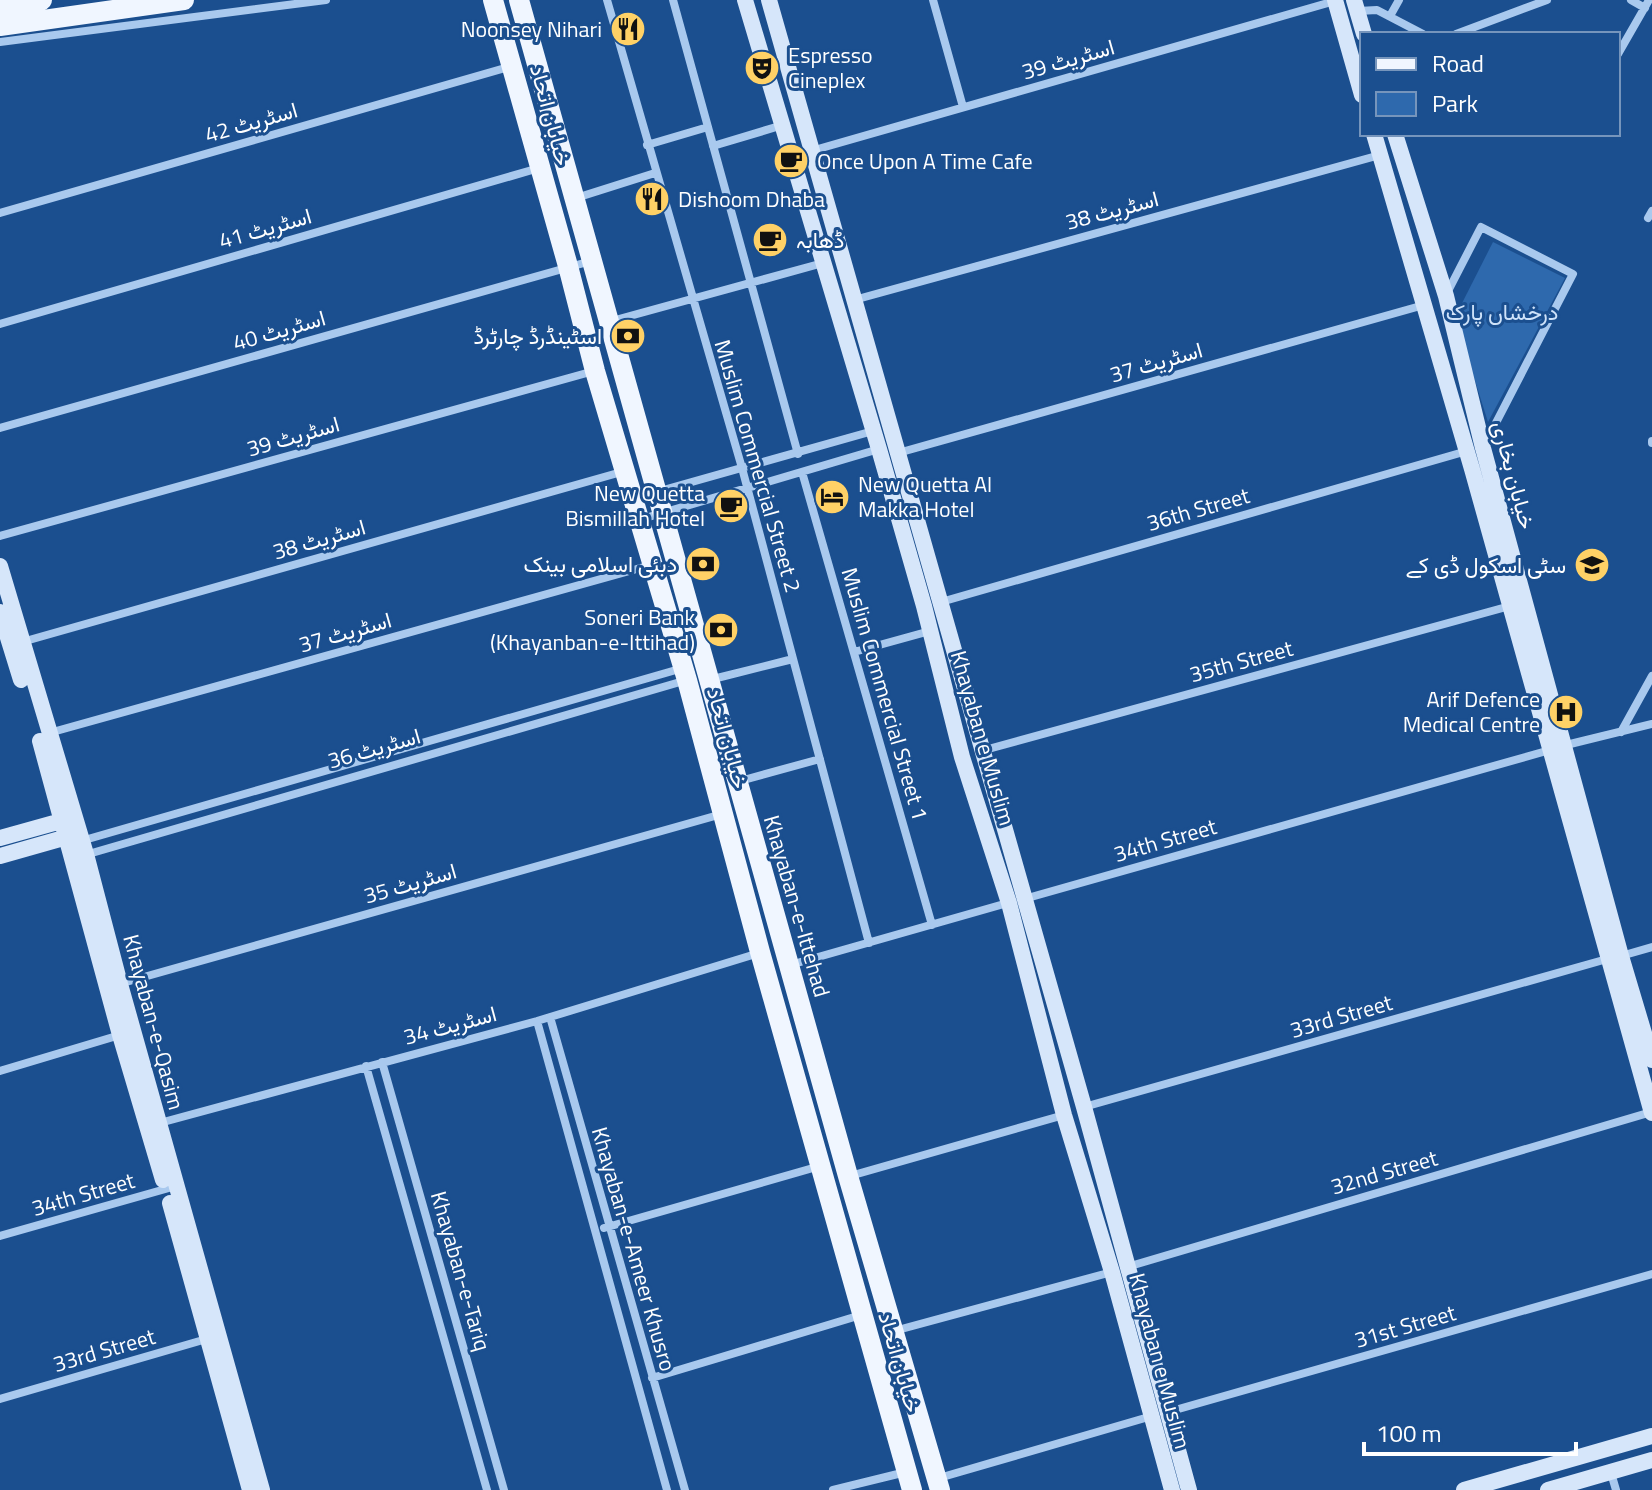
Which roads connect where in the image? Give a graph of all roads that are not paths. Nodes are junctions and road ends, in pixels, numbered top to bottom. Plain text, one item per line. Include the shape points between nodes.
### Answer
1 (42, 0) edge
2 (184, 0) edge
3 (326, 0) edge
4 (493, 0) edge
5 (519, 0) edge
6 (607, 0) edge
7 (673, 0) edge
8 (745, 0) edge
9 (769, 0) edge
10 (933, 0) edge
11 (1399, 0) edge
12 (1547, 0) edge
13 (1631, 0) edge
14 (1335, 1) edge
15 (1647, 4) edge
16 (1356, 5) edge
17 (0, 6) edge
18 (1390, 16) junction
19 (0, 26) edge
20 (1363, 32) edge
21 (1419, 32) edge
22 (1461, 32) edge
23 (0, 42) edge
24 (1620, 51) edge
25 (513, 65) junction
26 (1360, 88) edge
27 (963, 107) junction
28 (783, 125) junction
29 (708, 127) junction
30 (1375, 136) edge
31 (1396, 136) edge
32 (647, 145) junction
33 (713, 146) junction
34 (810, 151) junction
35 (1380, 155) junction
36 (540, 168) junction
37 (655, 173) junction
38 (574, 199) junction
39 (0, 213) edge
40 (591, 261) junction
41 (823, 263) junction
42 (568, 266) junction
43 (750, 281) junction
44 (1446, 296) junction
45 (692, 298) junction
46 (853, 300) junction
47 (1424, 305) junction
48 (608, 322) junction
49 (0, 324) edge
50 (865, 343) junction
51 (848, 348) junction
52 (1463, 367) junction
53 (595, 371) junction
54 (1444, 374) junction
55 (0, 428) edge
56 (873, 431) junction
57 (879, 449) junction
58 (1475, 450) junction
59 (898, 453) junction
60 (798, 454) junction
61 (742, 468) junction
62 (626, 470) junction
63 (802, 472) junction
64 (747, 487) junction
65 (657, 492) junction
66 (634, 499) junction
67 (663, 513) junction
68 (640, 520) junction
69 (907, 520) junction
70 (0, 536) edge
71 (652, 565) junction
72 (0, 566) edge
73 (938, 602) junction
74 (1510, 606) junction
75 (0, 612) edge
76 (930, 631) junction
77 (21, 642) junction
78 (854, 652) junction
79 (793, 659) junction
80 (685, 674) junction
81 (1652, 676) edge
82 (709, 680) junction
83 (1540, 681) junction
84 (964, 692) junction
85 (947, 697) junction
86 (1652, 724) edge
87 (1621, 732) junction
88 (49, 733) junction
89 (1558, 748) junction
90 (981, 751) junction
91 (820, 759) junction
92 (738, 782) junction
93 (723, 813) junction
94 (0, 838) edge
95 (74, 838) junction
96 (0, 856) edge
97 (1017, 901) junction
98 (932, 925) junction
99 (869, 943) junction
100 (1652, 947) edge
101 (760, 952) junction
102 (1614, 958) junction
103 (789, 965) junction
104 (113, 986) junction
105 (1057, 1012) junction
106 (550, 1017) junction
107 (1039, 1017) junction
108 (537, 1021) junction
109 (120, 1035) junction
110 (1652, 1060) edge
111 (382, 1062) junction
112 (366, 1066) junction
113 (0, 1071) edge
114 (1084, 1107) junction
115 (1652, 1112) edge
116 (1064, 1115) junction
117 (153, 1125) junction
118 (820, 1166) junction
119 (848, 1176) junction
120 (171, 1187) junction
121 (1106, 1188) junction
122 (1088, 1192) junction
123 (608, 1227) junction
124 (595, 1230) junction
125 (0, 1236) edge
126 (1120, 1269) junction
127 (1652, 1274) edge
128 (626, 1290) junction
129 (612, 1295) junction
130 (861, 1315) junction
131 (894, 1331) junction
132 (213, 1337) junction
133 (652, 1378) junction
134 (0, 1399) edge
135 (1160, 1414) junction
136 (1652, 1436) edge
137 (1652, 1460) edge
138 (1611, 1473) junction
139 (909, 1481) edge
140 (938, 1484) edge
141 (252, 1488) edge
142 (487, 1490) edge
143 (504, 1490) edge
144 (667, 1490) edge
145 (685, 1490) edge
146 (833, 1490) edge
147 (1172, 1490) edge
148 (1189, 1490) edge
149 (1464, 1490) edge
150 (1548, 1490) edge
151 (1616, 1490) edge

1 - 17 main road
2 - 19 main road
3 - 23 street
4 - 25 main road, خیابان اتحاد
5 - 38 main road, خیابان اتحاد
6 - 32 street, Muslim Commercial Street 2
7 - 29 street
8 - 28 street, Khayaban e Muslim
9 - 34 street, Khayaban e Muslim
10 - 27 street
11 - 18 street
12 - 22 street
13 - 15 street
14 - 26 street
14 - 27 street, اسٹریٹ 39
15 - 24 street
16 - 18 street
16 - 20 street
18 - 21 street
25 - 36 main road, خیابان اتحاد
25 - 39 street, اسٹریٹ 42
27 - 34 street, اسٹریٹ 39
28 - 33 street
28 - 41 street, Khayaban e Muslim
29 - 32 street
29 - 33 street
30 - 35 street, خیابان بخاری
31 - 44 street, خیابان بخاری
32 - 37 street, Muslim Commercial Street 2
33 - 43 street
34 - 46 street, Khayaban e Muslim
35 - 46 street, اسٹریٹ 38
35 - 47 street, خیابان بخاری
36 - 42 main road, خیابان اتحاد
36 - 49 street, اسٹریٹ 41
37 - 38 street
37 - 45 street, Muslim Commercial Street 2
38 - 40 main road, خیابان اتحاد
40 - 42 street, اسٹریٹ 40
40 - 48 main road, خیابان اتحاد
41 - 43 street
41 - 51 street, Khayaban e Muslim
42 - 53 main road, خیابان اتحاد
42 - 55 street, اسٹریٹ 40
43 - 45 street
43 - 60 street
44 - 52 street, خیابان بخاری
44 - 58 street via 1481,227 1573,274
45 - 48 street
45 - 61 street, Muslim Commercial Street 2
46 - 50 street, Khayaban e Muslim
47 - 54 street, خیابان بخاری
47 - 59 street, اسٹریٹ 37
48 - 65 main road, خیابان اتحاد
50 - 51 street
50 - 59 street, Khayaban e Muslim
51 - 56 street, Khayaban e Muslim
52 - 54 street
52 - 58 street, خیابان بخاری
53 - 62 main road, خیابان اتحاد
53 - 70 street, اسٹریٹ 39
54 - 58 street, خیابان بخاری
56 - 57 street, Khayaban e Muslim
56 - 60 street
57 - 63 street
57 - 69 street, Khayaban e Muslim
58 - 73 street, 36th Street
58 - 74 street, خیابان بخاری
58 - 83 street, خیابان بخاری
59 - 69 street, Khayaban e Muslim
60 - 61 street
61 - 64 street, Muslim Commercial Street 2
61 - 65 street
62 - 66 main road, خیابان اتحاد
62 - 77 street, اسٹریٹ 38
63 - 64 street
63 - 78 street, Muslim Commercial Street 1
64 - 67 street
64 - 79 street, Muslim Commercial Street 2
65 - 66 street
65 - 67 main road, Khayaban-e-Ittehad
66 - 68 main road, خیابان اتحاد
67 - 68 street
67 - 82 main road, Khayaban-e-Ittehad
68 - 71 main road, خیابان اتحاد
69 - 73 street, Khayaban e Muslim
69 - 76 street, Khayaban e Muslim
71 - 80 main road, خیابان اتحاد
71 - 88 street, اسٹریٹ 37
72 - 77 street, Khayaban-e-Qasim
73 - 84 street, Khayaban e Muslim
74 - 83 street, خیابان بخاری
74 - 90 street, 35th Street
75 - 95 street, Khayaban-e-Qasim
76 - 78 street
76 - 85 street, Khayaban e Muslim
77 - 88 street, Khayaban-e-Qasim
78 - 98 street, Muslim Commercial Street 1
79 - 82 street
79 - 91 street, Muslim Commercial Street 2
80 - 93 main road, خیابان اتحاد
80 - 95 street, اسٹریٹ 36
80 - 95 street, اسٹریٹ 36
81 - 87 street
82 - 92 main road, Khayaban-e-Ittehad
83 - 89 street, خیابان بخاری
84 - 85 street
84 - 90 street, Khayaban e Muslim
85 - 97 street, Khayaban e Muslim via 962,757
86 - 87 street, 34th Street
87 - 89 street, 34th Street
88 - 95 street, Khayaban-e-Qasim
89 - 97 street, 34th Street
89 - 102 street, خیابان بخاری
90 - 97 street, Khayaban e Muslim
91 - 92 street
91 - 99 street, Muslim Commercial Street 2
92 - 103 main road, Khayaban-e-Ittehad
93 - 101 main road, خیابان اتحاد
93 - 104 street, اسٹریٹ 35
94 - 95 street, اسٹریٹ 36
95 - 96 street, اسٹریٹ 36
95 - 104 street, Khayaban-e-Qasim
97 - 98 street, 34th Street
97 - 105 street, Khayaban e Muslim
97 - 107 street, Khayaban e Muslim
98 - 99 street, 34th Street
99 - 103 street, 34th Street
100 - 102 street, 33rd Street
101 - 106 street, اسٹریٹ 34
101 - 118 main road, خیابان اتحاد
102 - 110 street, خیابان بخاری
102 - 114 street, 33rd Street
102 - 115 street
103 - 119 main road, Khayaban-e-Ittehad
104 - 109 street, Khayaban-e-Qasim
104 - 117 street, Khayaban-e-Qasim
105 - 107 street
105 - 114 street, Khayaban e Muslim
106 - 108 street, اسٹریٹ 34
106 - 123 street, Khayaban-e-Ameer Khusro
107 - 116 street, Khayaban e Muslim
108 - 111 street, اسٹریٹ 34
108 - 124 street, Khayaban-e-Ameer Khusro
109 - 113 street
109 - 117 street, Khayaban-e-Qasim
111 - 112 street, اسٹریٹ 34
111 - 143 street, Khayaban-e-Tariq
112 - 117 street, اسٹریٹ 34
112 - 142 street, Khayaban-e-Tariq
114 - 121 street, Khayaban e Muslim
115 - 126 street, 32nd Street
116 - 119 street
116 - 122 street, Khayaban e Muslim
117 - 120 street, Khayaban-e-Qasim
118 - 123 street
118 - 130 main road, خیابان اتحاد
119 - 131 main road, Khayaban-e-Ittehad
120 - 125 street, 34th Street
120 - 132 street, Khayaban-e-Qasim
121 - 122 street
121 - 126 street, Khayaban e Muslim
122 - 126 street, Khayaban e Muslim
123 - 124 street
123 - 128 street, Khayaban-e-Ameer Khusro
124 - 129 street, Khayaban-e-Ameer Khusro
126 - 131 street, 32nd Street
126 - 135 street, Khayaban e Muslim
127 - 135 street, 31st Street
128 - 129 street
128 - 133 street, Khayaban-e-Ameer Khusro
129 - 144 street, Khayaban-e-Ameer Khusro
130 - 133 street
130 - 139 main road, خیابان اتحاد
131 - 140 main road, Khayaban-e-Ittehad
132 - 134 street, 33rd Street
132 - 141 street, Khayaban-e-Qasim
133 - 145 street, Khayaban-e-Ameer Khusro
135 - 140 street, 31st Street
135 - 147 street, Khayaban e Muslim
135 - 148 street, Khayaban e Muslim
136 - 149 street
137 - 138 street
138 - 150 street
138 - 151 street
139 - 146 street

